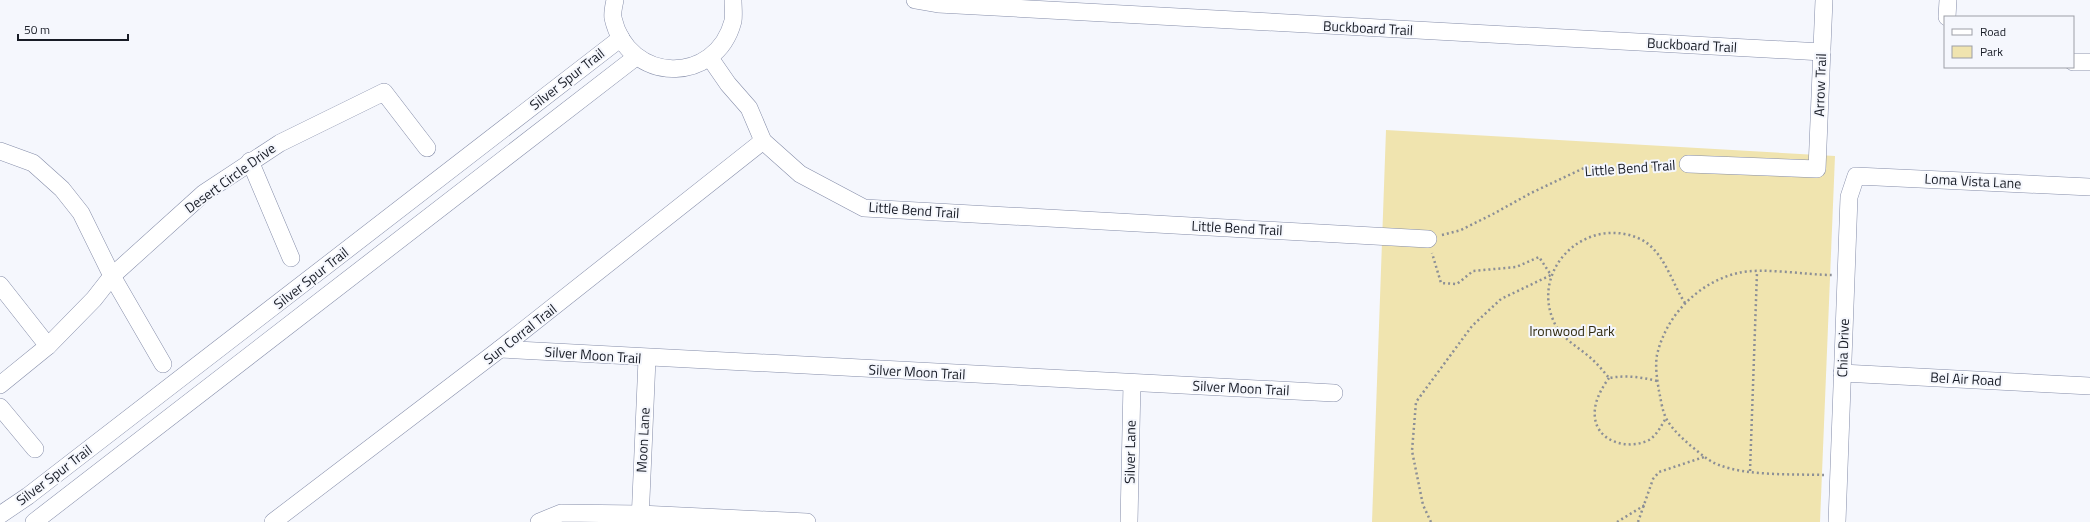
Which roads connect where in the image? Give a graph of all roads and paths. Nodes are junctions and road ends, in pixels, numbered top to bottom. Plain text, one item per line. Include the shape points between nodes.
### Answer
1 (615, 0) edge
2 (733, 0) edge
3 (915, 0) edge
4 (1824, 0) edge
5 (1948, 0) edge
6 (1947, 16) edge
7 (620, 38) junction
8 (1822, 52) junction
9 (636, 57) junction
10 (710, 58) junction
11 (2074, 62) edge
12 (2090, 62) edge
13 (764, 141) junction
14 (427, 148) dead end
15 (0, 151) edge
16 (250, 161) junction
17 (1688, 164) joint
18 (1817, 169) joint
19 (1856, 176) joint
20 (2090, 186) edge
21 (1428, 239) junction
22 (291, 258) dead end
23 (318, 272) junction
24 (1757, 272) junction
25 (1552, 275) junction
26 (1832, 275) dead end
27 (112, 276) junction
28 (0, 285) edge
29 (334, 291) junction
30 (285, 299) junction
31 (1685, 303) junction
32 (300, 318) junction
33 (48, 346) junction
34 (500, 349) junction
35 (647, 359) junction
36 (163, 364) dead end
37 (1842, 373) junction
38 (1609, 378) junction
39 (1658, 381) junction
40 (1132, 383) junction
41 (0, 385) edge
42 (2090, 386) edge
43 (1334, 393) dead end
44 (0, 407) edge
45 (1666, 418) junction
46 (34, 449) dead end
47 (1704, 457) junction
48 (1750, 471) junction
49 (1825, 474) dead end
50 (1646, 504) junction
51 (0, 515) edge
52 (640, 518) edge
53 (34, 522) edge
54 (273, 522) edge
55 (539, 522) edge
56 (807, 522) edge
57 (1129, 522) edge
58 (1431, 522) edge
59 (1616, 522) edge
60 (1638, 522) edge
61 (1837, 522) edge

1 - 7 street via 613,17
2 - 10 street via 733,20 725,41
3 - 8 street, Buckboard Trail via 938,4
4 - 8 street, Arrow Trail
5 - 6 street
7 - 9 street
7 - 23 street, Silver Spur Trail
8 - 18 street, Arrow Trail
9 - 10 street via 648,65 680,70
9 - 29 street, Silver Spur Trail
10 - 13 street, Little Bend Trail via 728,84 750,108
11 - 12 street
13 - 21 street, Little Bend Trail via 800,174 864,208
13 - 34 street, Sun Corral Trail
14 - 16 street, Desert Circle Drive via 384,92 280,143
15 - 27 street via 33,163 62,189 81,213
16 - 22 street
16 - 27 street, Desert Circle Drive via 204,193
17 - 18 street, Little Bend Trail
17 - 21 path, Little Bend Trail via 1664,167 1584,168 1461,230
19 - 20 street, Loma Vista Lane
19 - 37 street, Chia Drive via 1849,197
21 - 25 path via 1441,283 1457,284 1473,271 1516,267 1539,257
23 - 29 street
23 - 30 street, Silver Spur Trail
24 - 26 path
24 - 31 path via 1739,272 1718,280 1703,288
24 - 48 path
25 - 31 path via 1562,256 1575,244 1594,235 1618,233 1638,238 1655,250 1671,274 1675,288
25 - 38 path via 1550,311 1561,334 1595,362
25 - 58 path via 1501,299 1472,326 1416,402 1412,451 1423,505
27 - 33 street, Desert Circle Drive via 94,299
27 - 36 street
28 - 33 street
29 - 32 street, Silver Spur Trail
30 - 32 street
30 - 51 street, Silver Spur Trail
31 - 39 path via 1677,312 1657,355
32 - 53 street, Silver Spur Trail
33 - 41 street, Desert Circle Drive
34 - 35 street, Silver Moon Trail
34 - 54 street, Sun Corral Trail
35 - 40 street, Silver Moon Trail
35 - 52 street, Moon Lane
37 - 42 street, Bel Air Road
37 - 61 street, Chia Drive
38 - 39 path via 1638,377
38 - 45 path via 1596,402 1595,418 1600,430 1609,439 1634,446 1659,431
39 - 45 path
40 - 43 street, Silver Moon Trail
40 - 57 street, Silver Lane
44 - 46 street
45 - 47 path via 1673,429
47 - 48 path via 1719,465
47 - 50 path via 1659,472 1653,479
48 - 49 path
50 - 59 path
50 - 60 path
52 - 55 street via 561,513
52 - 56 street

